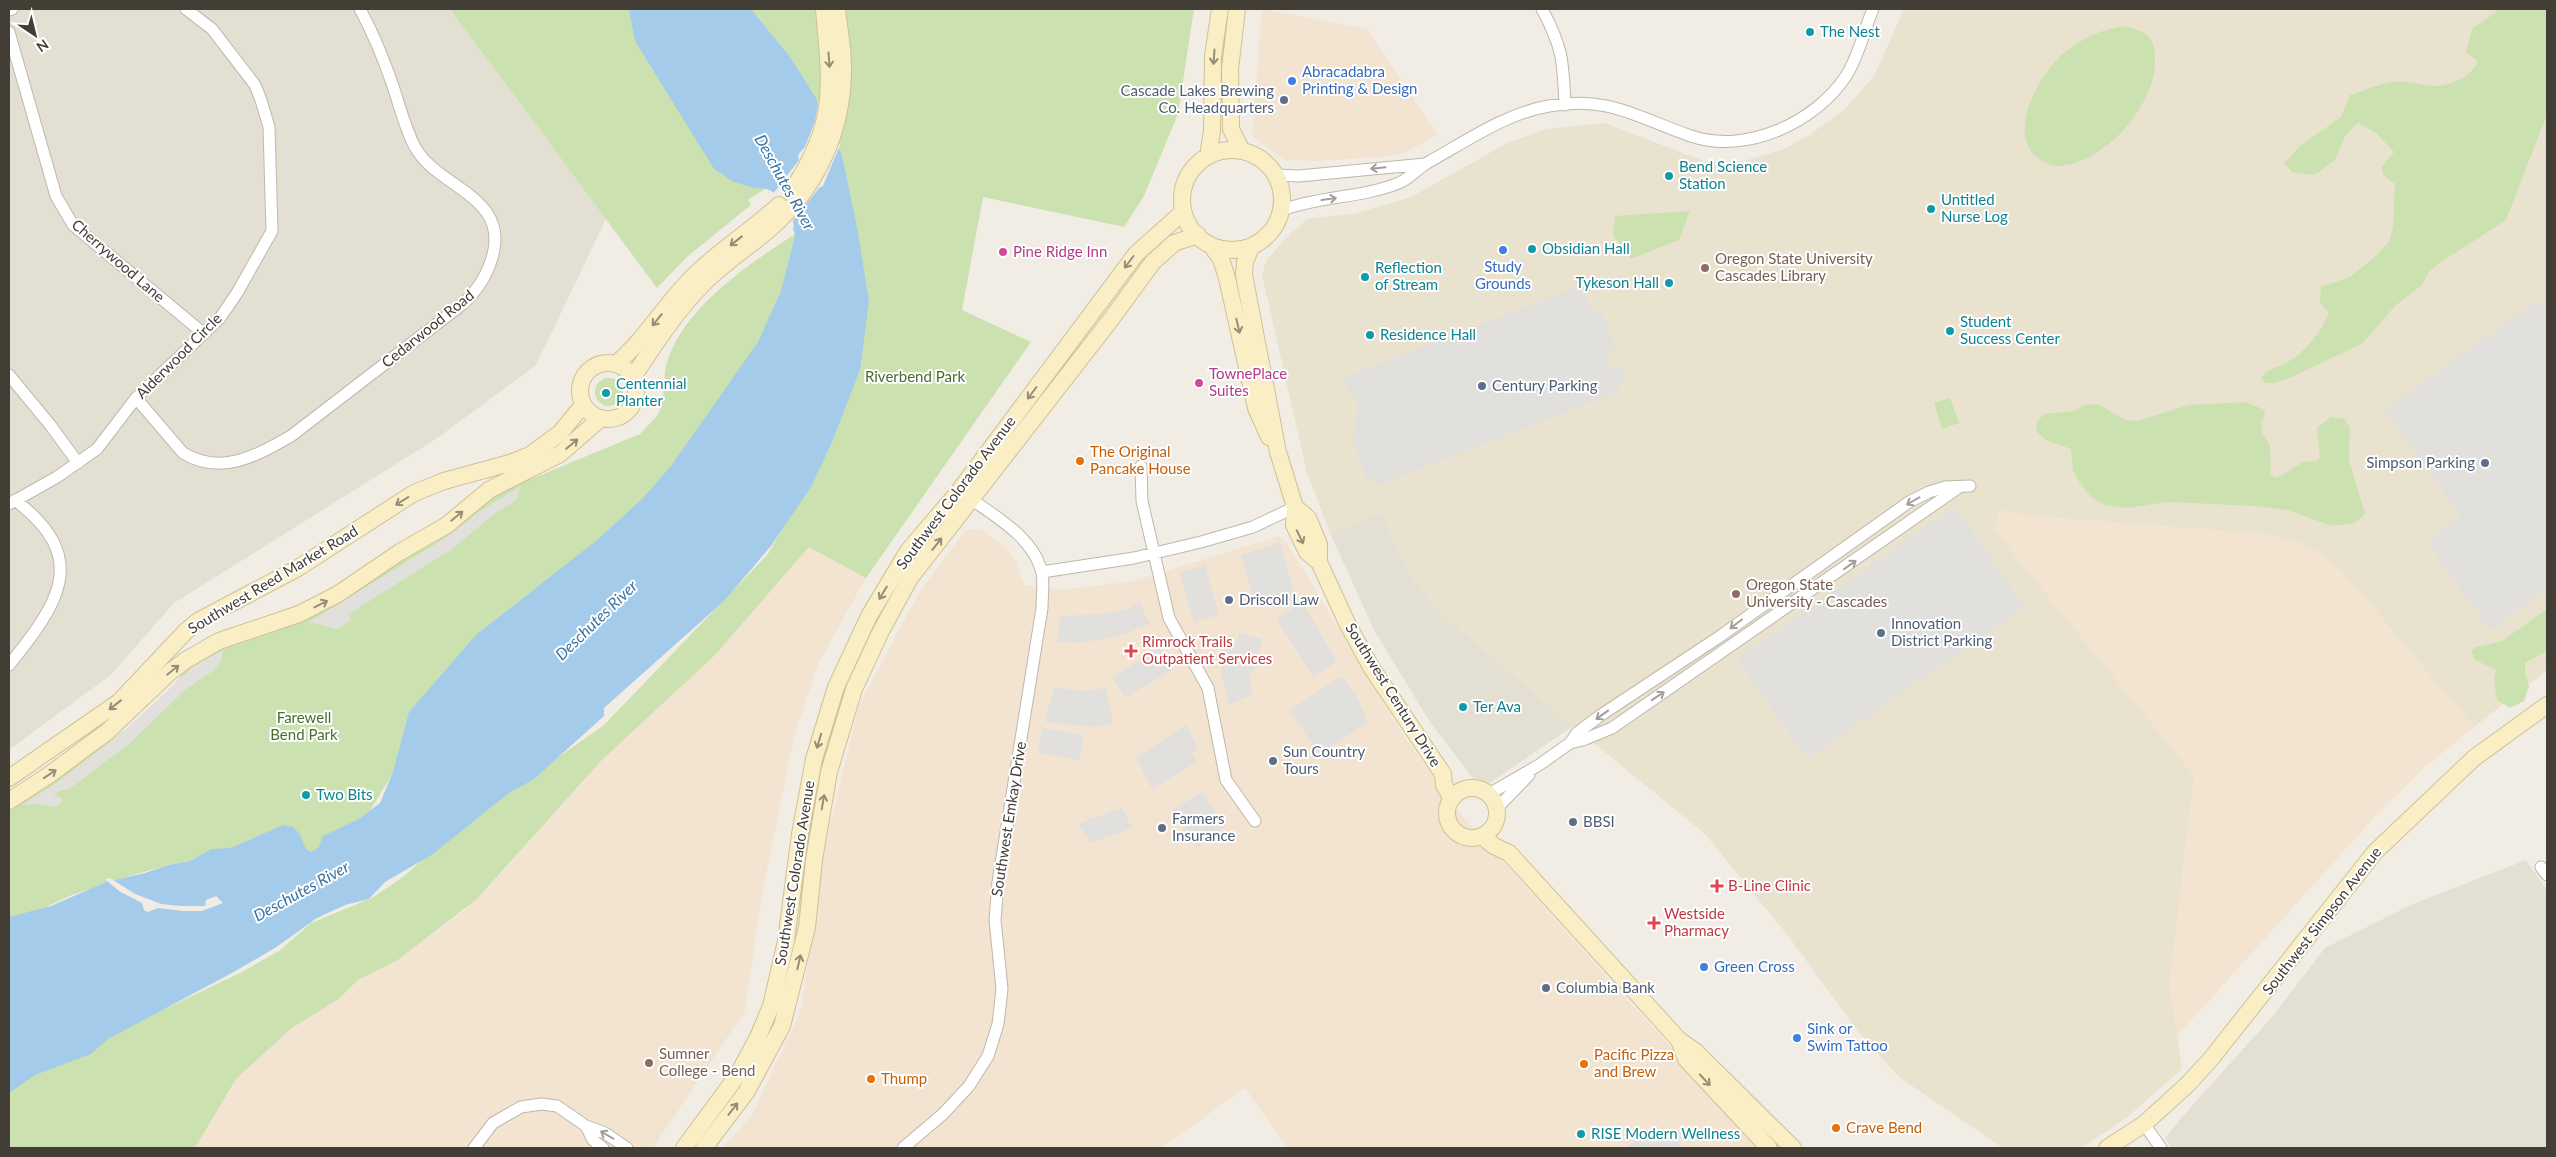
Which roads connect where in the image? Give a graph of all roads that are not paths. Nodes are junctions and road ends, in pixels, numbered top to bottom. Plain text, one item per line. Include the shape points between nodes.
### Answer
1 (186, 9) edge
2 (360, 9) edge
3 (1220, 9) edge
4 (1238, 9) edge
5 (1542, 9) edge
6 (1873, 9) edge
7 (829, 10) edge
8 (9, 32) edge
9 (1565, 104) junction
10 (1242, 151) junction
11 (1208, 156) junction
12 (1426, 164) junction
13 (1276, 175) junction
14 (1282, 210) junction
15 (1183, 212) junction
16 (1198, 235) junction
17 (1251, 247) junction
18 (1213, 248) junction
19 (703, 276) junction
20 (203, 333) junction
21 (616, 364) junction
22 (9, 375) edge
23 (633, 377) junction
24 (136, 398) junction
25 (583, 405) junction
26 (600, 419) junction
27 (1278, 452) junction
28 (78, 464) junction
29 (1141, 466) dead end
30 (966, 496) junction
31 (12, 502) edge
32 (1295, 507) junction
33 (1154, 553) junction
34 (1042, 572) junction
35 (9, 665) edge
36 (2547, 705) edge
37 (1570, 743) junction
38 (1539, 765) junction
39 (9, 778) edge
40 (1458, 794) junction
41 (1489, 794) junction
42 (9, 801) edge
43 (1496, 814) junction
44 (1255, 821) dead end
45 (1482, 836) junction
46 (1509, 853) junction
47 (1679, 1040) junction
48 (2144, 1124) junction
49 (586, 1126) junction
50 (474, 1148) edge
51 (602, 1148) edge
52 (627, 1148) edge
53 (684, 1148) edge
54 (704, 1148) edge
55 (903, 1148) edge
56 (1769, 1148) edge
57 (1793, 1148) edge
58 (2107, 1148) edge
59 (2162, 1148) edge

1 - 20 street, Alderwood Circle via 212,29 255,86 269,127 272,231 237,294 220,318
2 - 24 street, Cedarwood Road via 393,85 416,150 426,162 473,198 484,209 492,226 496,245 478,289 291,436 240,460 218,464 200,462 187,455
3 -> 11 main road via 1213,56 1212,132
4 - 10 main road via 1230,69 1231,129
5 - 9 street via 1562,54
6 - 9 street via 1847,75 1822,104 1793,125 1757,137 1722,142 1692,137 1622,108 1594,103
7 -> 19 main road via 829,104 811,160 781,203
7 - 19 main road via 840,28 844,74 840,106 821,166 805,191 773,226
8 - 20 street, Cherrywood Lane via 56,196 66,215 96,246
9 - 12 street via 1527,110
10 - 11 main road via 1223,151
10 - 13 main road via 1266,163
11 - 15 main road via 1195,166 1186,180
12 -> 13 street via 1298,176
14 -> 12 street via 1300,203 1360,195 1401,182
13 - 14 main road via 1281,186
14 - 17 main road via 1276,226
15 - 16 main road
15 -> 30 main road, Southwest Colorado Avenue via 1136,254
16 - 18 main road
16 - 30 main road, Southwest Colorado Avenue via 1174,243 1153,262
17 - 18 main road via 1236,250
17 - 27 main road, Southwest Century Drive via 1244,275
18 -> 27 main road, Southwest Century Drive via 1221,259 1227,278 1256,408
19 -> 21 main road via 685,285 635,348
19 - 23 main road
20 - 24 street, Alderwood Circle
21 - 23 main road
21 - 25 main road via 606,363 589,370 580,387
22 - 28 street
23 - 26 main road via 636,395 628,412 620,417
24 - 28 street, Alderwood Circle via 97,449
25 - 26 main road
25 -> 39 main road, Southwest Reed Market Road via 560,433 530,455 414,493 298,568 198,621 120,702
42 -> 26 main road, Southwest Reed Market Road via 81,752 186,660 242,631 298,614 332,598 447,525 489,490 560,454
27 - 32 main road, Southwest Century Drive
28 - 31 street, Alderwood Circle
29 - 33 street via 1142,502
30 - 34 street, Southwest Emkay Drive via 1012,528 1029,547
30 -> 53 main road, Southwest Colorado Avenue via 908,551 868,616 836,687 814,759 786,941 771,1006 737,1076
54 -> 30 main road, Southwest Colorado Avenue via 747,1091 782,1026 807,928 828,772 854,689 910,578
31 - 35 street via 44,526 55,542 61,563 61,580 51,604
32 - 33 street via 1253,527
32 - 40 main road, Southwest Century Drive via 1294,525 1307,552 1319,562 1371,667 1443,774 1444,785
33 - 34 street
33 - 44 street via 1170,618 1208,688 1226,780
34 - 55 street, Southwest Emkay Drive via 1042,608 998,882 995,920 1002,989 998,1024 988,1056 969,1086 943,1114
36 - 48 main road, Southwest Simpson Avenue via 2474,758 2375,852 2210,1060
37 -> 37 street via 1612,728 1964,487 1945,487 1910,502 1719,637 1601,715 1577,733
37 - 38 street
38 - 41 street
38 - 43 street
40 - 41 main road via 1481,789
40 - 45 main road, Southwest Century Drive via 1447,814 1453,828 1466,836
41 - 43 main road, Southwest Century Drive
43 - 45 main road via 1488,832
43 - 46 main road, Southwest Century Drive
45 - 46 main road, Southwest Century Drive
46 - 47 main road, Southwest Century Drive
47 -> 56 main road, Southwest Century Drive via 1686,1059
47 - 57 main road, Southwest Century Drive via 1695,1051
48 - 58 main road, Southwest Simpson Avenue
48 - 59 street
49 - 50 street via 557,1106 521,1107 493,1122
49 - 51 street
52 -> 49 street via 605,1133

